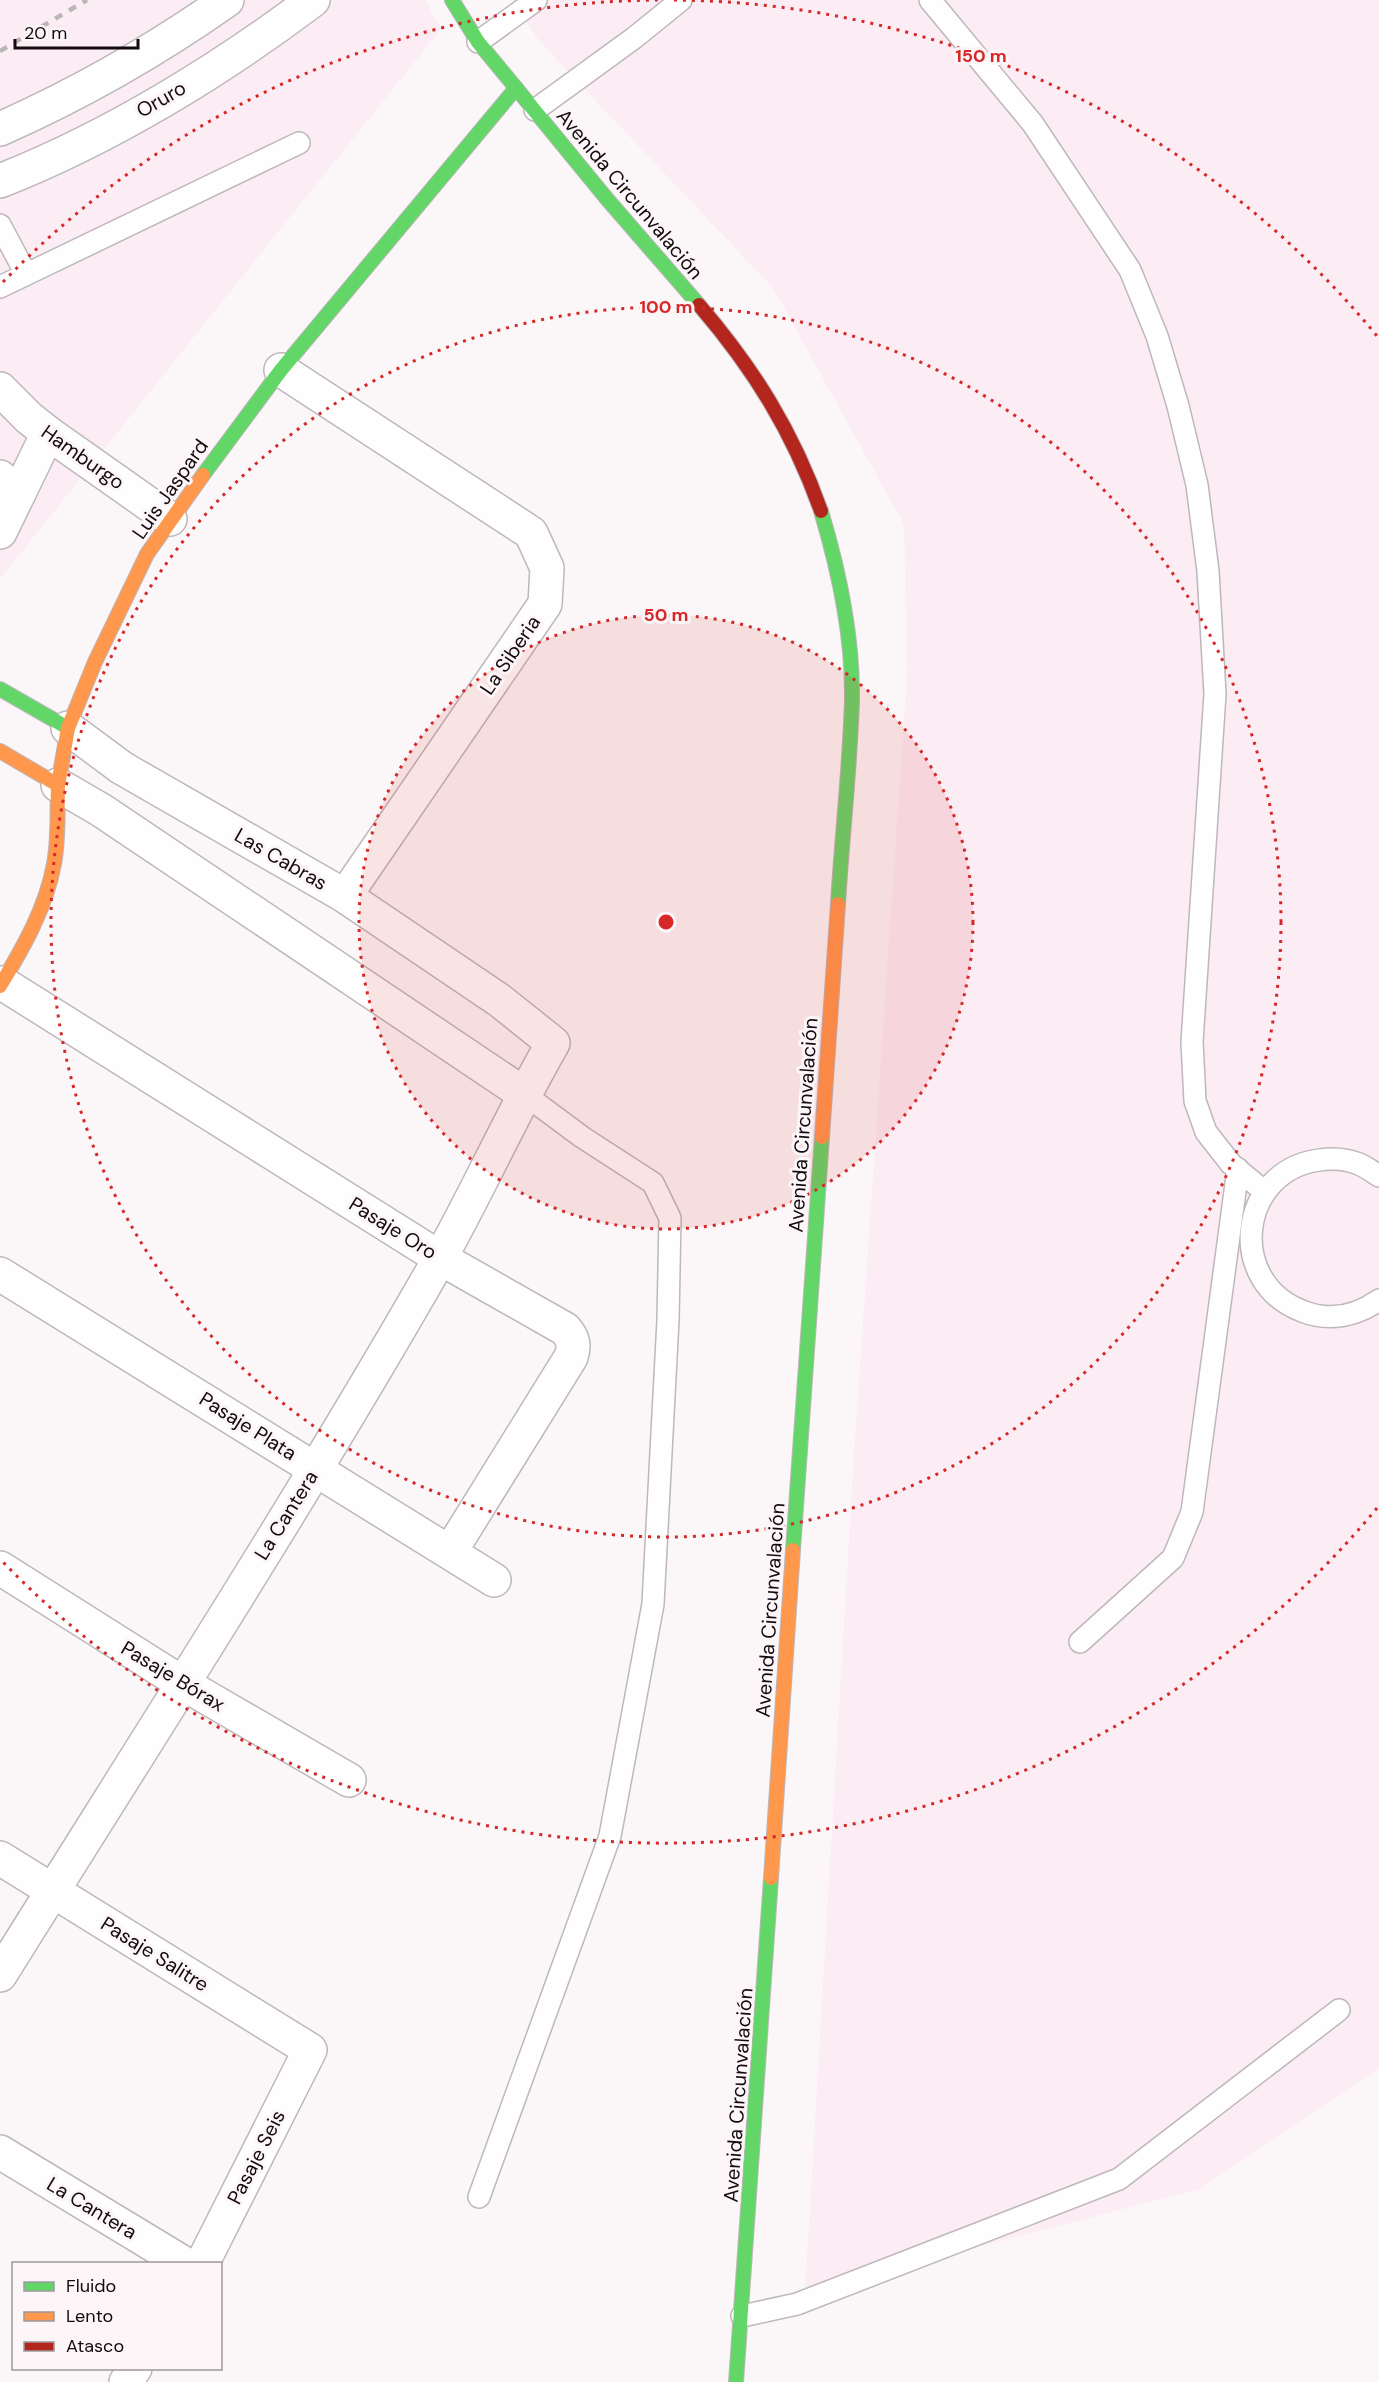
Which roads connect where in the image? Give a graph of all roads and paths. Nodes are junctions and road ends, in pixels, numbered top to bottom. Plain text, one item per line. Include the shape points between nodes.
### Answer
1 (227, 0) edge
2 (313, 0) edge
3 (452, 0) edge
4 (536, 0) edge
5 (681, 0) edge
6 (930, 0) edge
7 (478, 42) junction
8 (516, 88) junction
9 (535, 110) junction
10 (0, 129) edge
11 (300, 143) dead end
12 (0, 181) edge
13 (0, 225) edge
14 (26, 274) junction
15 (0, 286) edge
16 (281, 370) junction
17 (0, 389) edge
18 (48, 433) junction
19 (9, 485) edge
20 (170, 519) junction
21 (0, 532) edge
22 (0, 689) edge
23 (68, 728) junction
24 (0, 751) edge
25 (58, 785) junction
26 (345, 896) junction
27 (1, 984) edge
28 (553, 1043) joint
29 (524, 1094) junction
30 (1238, 1169) junction
31 (1379, 1176) edge
32 (1265, 1192) junction
33 (440, 1258) junction
34 (0, 1274) edge
35 (1379, 1299) edge
36 (316, 1468) junction
37 (450, 1552) junction
38 (0, 1568) edge
39 (494, 1580) dead end
40 (1080, 1642) dead end
41 (182, 1683) junction
42 (349, 1780) dead end
43 (0, 1858) edge
44 (53, 1891) junction
45 (0, 1975) edge
46 (1339, 2010) dead end
47 (310, 2050) joint
48 (0, 2152) edge
49 (479, 2197) dead end
50 (182, 2262) edge
51 (203, 2262) edge
52 (742, 2316) junction
53 (738, 2380) edge

1 - 10 street via 123,66
2 - 12 street, Oruro via 228,61 168,96 100,134
3 - 7 main road, Avenida Circunvalación
4 - 7 lane
5 - 9 lane
6 - 30 lane via 1033,123 1130,270 1157,336 1178,406 1197,485 1208,571 1215,694 1192,1042 1195,1101 1206,1132
7 - 8 main road, Avenida Circunvalación
8 - 9 main road, Avenida Circunvalación
8 - 16 main road, Luis Jaspard
9 - 52 main road, Avenida Circunvalación via 745,362 774,407 799,454 834,550 850,648 852,698
11 - 14 lane
13 - 14 lane
14 - 15 lane
16 - 20 main road, Luis Jaspard
16 - 26 street, La Siberia via 531,533 547,568 545,604
17 - 18 street, Hamburgo
18 - 19 street
18 - 20 street, Hamburgo
19 - 21 street
20 - 23 main road, Luis Jaspard via 128,591
22 - 23 main road, Las Cabras
23 - 25 main road, Luis Jaspard
23 - 26 street, Las Cabras via 122,768
24 - 25 main road
25 - 27 main road, Luis Jaspard via 54,863 38,919
25 - 29 street
26 - 28 street, Las Cabras via 499,1000
27 - 33 street, Pasaje Oro
28 - 29 street, La Cantera
29 - 33 street, La Cantera
29 - 49 lane via 653,1183 670,1218 668,1320 653,1604 610,1836
30 - 32 lane
30 - 40 lane via 1192,1512 1173,1558
31 - 32 lane via 1359,1164 1334,1158 1307,1162 1283,1173
32 - 35 lane via 1253,1215 1250,1241 1255,1266 1269,1289 1288,1306 1313,1316 1339,1317 1365,1309
33 - 36 street, La Cantera
33 - 37 street, Pasaje Oro via 565,1329 574,1349
34 - 36 street, Pasaje Plata
36 - 37 street, Pasaje Plata
36 - 41 street, La Cantera
37 - 39 street, Pasaje Plata
38 - 41 street, Pasaje Bórax
41 - 42 street, Pasaje Bórax
41 - 44 street, La Cantera
43 - 44 street, Pasaje Salitre
44 - 45 street, La Cantera
44 - 47 street, Pasaje Salitre
46 - 52 lane via 1119,2179 797,2304
47 - 51 street, Pasaje Seis
48 - 50 street, La Cantera
52 - 53 main road, Avenida Circunvalación

